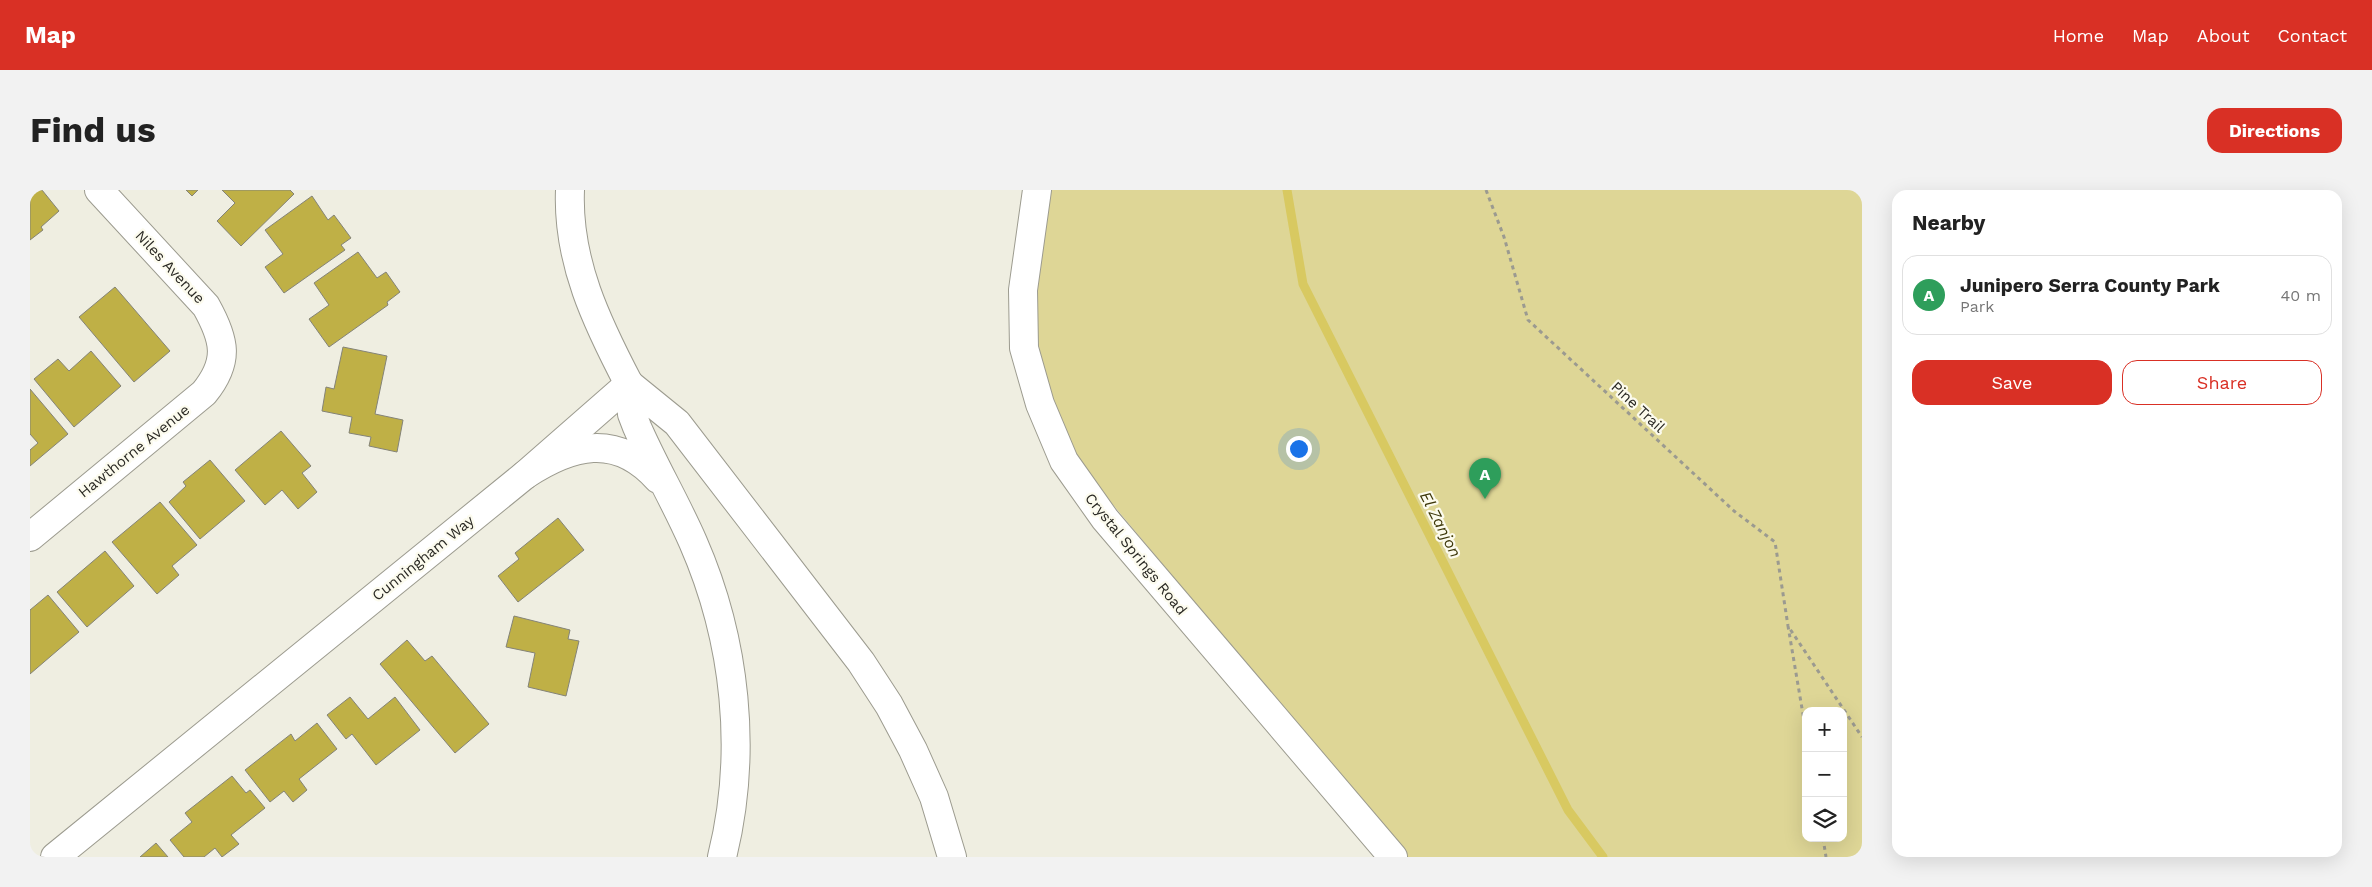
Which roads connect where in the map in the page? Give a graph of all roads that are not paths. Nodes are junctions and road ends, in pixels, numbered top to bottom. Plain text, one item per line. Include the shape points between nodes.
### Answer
1 (98, 190) edge
2 (570, 190) edge
3 (1037, 190) edge
4 (222, 353) joint
5 (629, 384) junction
6 (525, 475) junction
7 (665, 488) junction
8 (30, 537) edge
9 (55, 857) edge
10 (722, 857) edge
11 (952, 857) edge
12 (1393, 857) edge

1 - 4 main road, Niles Avenue via 206,306 219,328
2 - 5 main road via 575,256 583,284 600,328
3 - 12 main road, Crystal Springs Road via 1023,290 1024,348 1040,404 1064,461 1104,519
4 - 8 main road, Hawthorne Avenue via 217,378 204,393
5 - 6 main road, Cunningham Way
5 - 7 main road via 637,427
5 - 11 main road via 677,423 866,670 924,773
6 - 7 main road via 556,456 596,448 622,452 635,459
6 - 9 main road, Cunningham Way
7 - 10 main road via 706,576 730,670 735,770

